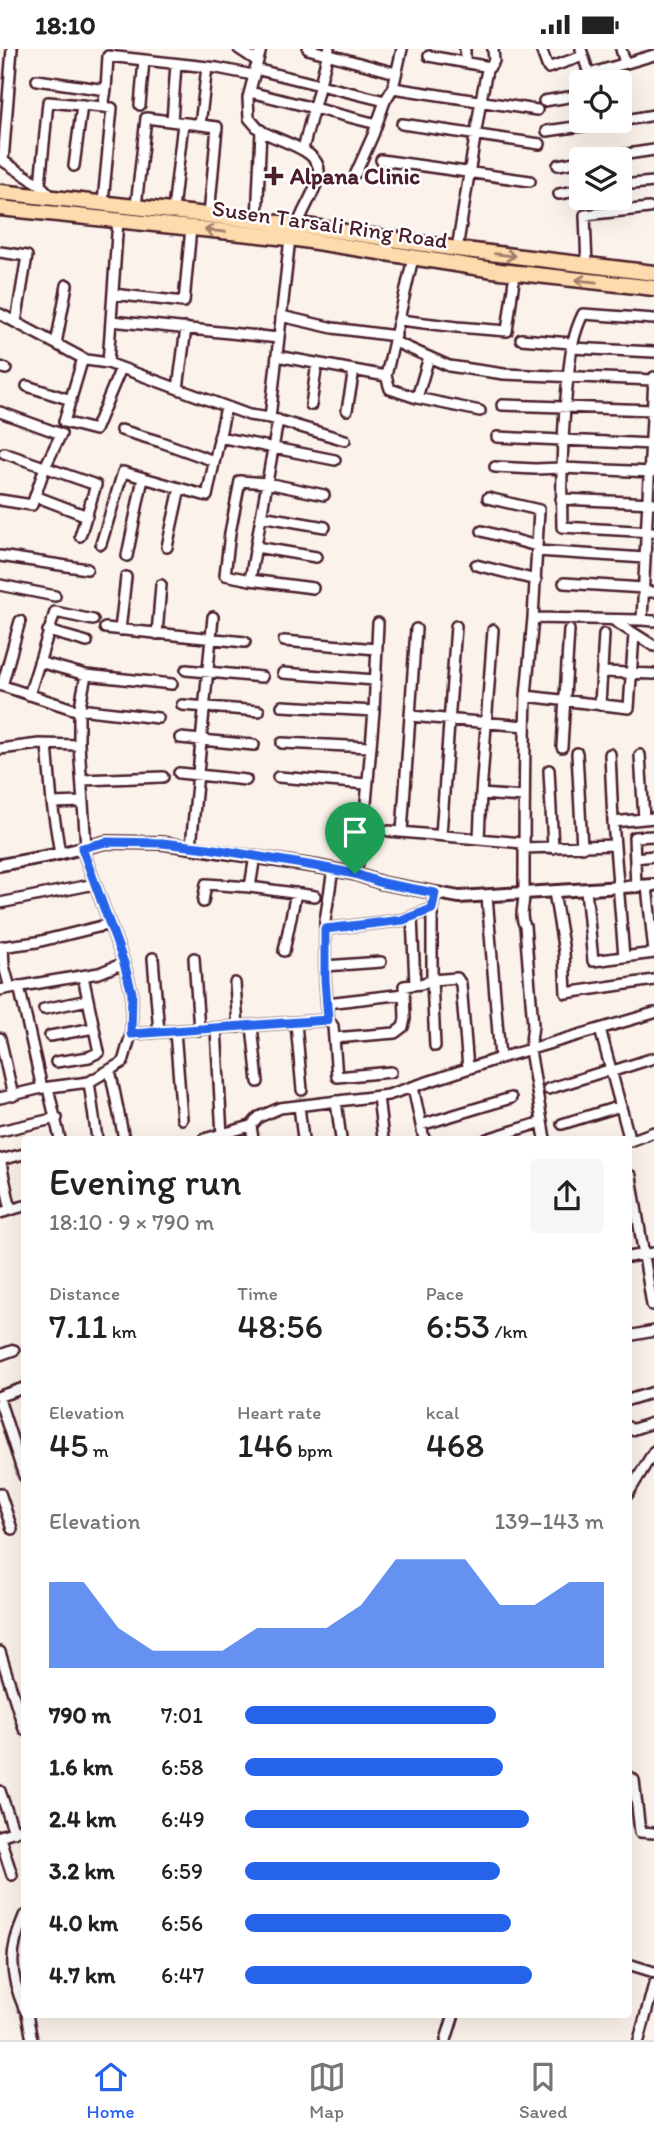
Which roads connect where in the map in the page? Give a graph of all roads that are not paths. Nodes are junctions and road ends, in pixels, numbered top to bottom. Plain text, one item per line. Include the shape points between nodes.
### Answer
1 (12, 49) edge
2 (239, 49) edge
3 (261, 49) edge
4 (308, 49) edge
5 (402, 49) edge
6 (465, 49) edge
7 (493, 49) edge
8 (541, 49) edge
9 (621, 49) edge
10 (328, 52) edge
11 (582, 52) edge
12 (434, 54) edge
13 (654, 55) edge
14 (144, 60) junction
15 (465, 62) junction
16 (625, 63) junction
17 (176, 64) junction
18 (207, 67) junction
19 (490, 67) junction
20 (255, 68) junction
21 (588, 70) edge
22 (610, 70) edge
23 (392, 72) dead end
24 (37, 81) dead end
25 (319, 84) junction
26 (393, 88) junction
27 (106, 89) junction
28 (250, 92) junction
29 (569, 97) edge
30 (481, 100) junction
31 (385, 101) junction
32 (544, 101) dead end
33 (82, 105) junction
34 (140, 105) dead end
35 (103, 107) junction
36 (313, 108) junction
37 (537, 110) dead end
38 (654, 115) edge
39 (632, 119) edge
40 (172, 121) junction
41 (183, 123) junction
42 (377, 124) junction
43 (402, 124) dead end
44 (200, 125) junction
45 (569, 127) edge
46 (261, 130) junction
47 (547, 131) dead end
48 (475, 134) junction
49 (540, 144) dead end
50 (303, 149) junction
51 (654, 150) edge
52 (632, 154) edge
53 (381, 160) dead end
54 (569, 163) edge
55 (558, 165) dead end
56 (75, 166) dead end
57 (470, 171) junction
58 (356, 173) dead end
59 (530, 181) dead end
60 (654, 182) edge
61 (632, 184) edge
62 (40, 185) junction
63 (0, 192) edge
64 (569, 192) edge
65 (559, 194) dead end
66 (52, 197) junction
67 (103, 202) junction
68 (136, 206) junction
69 (0, 208) edge
70 (649, 208) dead end
71 (173, 211) junction
72 (209, 215) junction
73 (257, 220) junction
74 (118, 221) junction
75 (191, 228) junction
76 (294, 234) junction
77 (457, 249) junction
78 (0, 252) edge
79 (413, 258) junction
80 (587, 266) junction
81 (515, 273) junction
82 (654, 273) edge
83 (67, 285) dead end
84 (654, 288) edge
85 (113, 295) junction
86 (0, 314) edge
87 (281, 316) junction
88 (654, 319) edge
89 (400, 320) junction
90 (111, 321) junction
91 (16, 322) junction
92 (186, 328) junction
93 (279, 338) junction
94 (396, 339) junction
95 (522, 339) dead end
96 (56, 344) junction
97 (571, 345) junction
98 (654, 352) edge
99 (277, 356) junction
100 (429, 357) junction
101 (83, 358) junction
102 (108, 363) junction
103 (317, 363) junction
104 (121, 368) junction
105 (354, 370) junction
106 (386, 376) junction
107 (568, 378) junction
108 (654, 379) edge
109 (27, 386) dead end
110 (178, 389) junction
111 (417, 398) junction
112 (71, 400) junction
113 (311, 405) dead end
114 (502, 405) dead end
115 (226, 407) junction
116 (565, 408) junction
117 (347, 410) dead end
118 (653, 410) edge
119 (480, 411) dead end
120 (0, 412) edge
121 (274, 419) junction
122 (64, 422) junction
123 (121, 430) dead end
124 (61, 434) junction
125 (219, 436) junction
126 (497, 437) dead end
127 (562, 439) junction
128 (345, 440) dead end
129 (652, 444) edge
130 (273, 447) junction
131 (4, 453) dead end
132 (335, 460) dead end
133 (214, 461) junction
134 (45, 467) junction
135 (495, 467) dead end
136 (562, 468) junction
137 (651, 472) edge
138 (143, 478) junction
139 (267, 483) junction
140 (180, 488) junction
141 (324, 495) dead end
142 (35, 496) junction
143 (488, 499) dead end
144 (561, 499) junction
145 (0, 500) edge
146 (650, 503) edge
147 (87, 516) junction
148 (261, 516) junction
149 (325, 527) dead end
150 (482, 531) dead end
151 (650, 532) edge
152 (80, 536) dead end
153 (101, 544) dead end
154 (167, 547) dead end
155 (256, 547) junction
156 (537, 548) junction
157 (0, 556) edge
158 (127, 556) dead end
159 (316, 557) dead end
160 (648, 561) edge
161 (476, 565) dead end
162 (87, 569) dead end
163 (126, 577) dead end
164 (250, 580) junction
165 (536, 580) junction
166 (564, 583) dead end
167 (161, 585) dead end
168 (0, 586) edge
169 (313, 589) dead end
170 (643, 590) junction
171 (654, 592) edge
172 (55, 596) dead end
173 (213, 617) dead end
174 (533, 618) junction
175 (611, 619) junction
176 (93, 620) dead end
177 (642, 620) junction
178 (20, 621) dead end
179 (654, 621) edge
180 (378, 623) dead end
181 (456, 626) dead end
182 (105, 628) dead end
183 (416, 629) dead end
184 (120, 630) junction
185 (494, 630) dead end
186 (569, 630) dead end
187 (48, 631) junction
188 (157, 633) junction
189 (604, 634) dead end
190 (634, 634) junction
191 (211, 638) junction
192 (284, 641) dead end
193 (87, 642) dead end
194 (245, 642) dead end
195 (654, 646) edge
196 (376, 649) junction
197 (39, 662) junction
198 (186, 670) dead end
199 (207, 672) junction
200 (603, 672) junction
201 (284, 673) dead end
202 (632, 674) junction
203 (654, 674) edge
204 (86, 675) junction
205 (262, 677) dead end
206 (375, 680) junction
207 (172, 684) dead end
208 (1, 686) edge
209 (29, 695) junction
210 (526, 696) junction
211 (564, 701) junction
212 (182, 705) dead end
213 (600, 705) junction
214 (282, 706) dead end
215 (204, 707) junction
216 (79, 710) junction
217 (259, 711) dead end
218 (374, 711) junction
219 (410, 716) junction
220 (158, 718) dead end
221 (448, 720) junction
222 (485, 723) junction
223 (525, 726) junction
224 (180, 739) dead end
225 (201, 741) junction
226 (282, 743) dead end
227 (47, 745) junction
228 (79, 745) junction
229 (254, 745) dead end
230 (370, 747) junction
231 (562, 747) dead end
232 (0, 749) edge
233 (578, 753) dead end
234 (610, 754) dead end
235 (640, 755) dead end
236 (549, 770) dead end
237 (179, 773) dead end
238 (198, 775) junction
239 (163, 777) dead end
240 (278, 777) dead end
241 (82, 780) junction
242 (246, 780) dead end
243 (367, 783) junction
244 (481, 794) junction
245 (523, 797) junction
246 (83, 802) junction
247 (52, 803) junction
248 (649, 819) edge
249 (613, 822) junction
250 (389, 831) dead end
251 (402, 832) junction
252 (442, 835) junction
253 (654, 836) edge
254 (479, 839) junction
255 (615, 845) junction
256 (191, 846) junction
257 (523, 846) junction
258 (84, 847) junction
259 (582, 847) junction
260 (553, 848) junction
261 (60, 854) junction
262 (255, 856) junction
263 (654, 856) edge
264 (635, 857) junction
265 (0, 865) edge
266 (333, 869) junction
267 (355, 874) junction
268 (95, 884) junction
269 (646, 886) edge
270 (250, 887) junction
271 (617, 888) junction
272 (586, 890) junction
273 (554, 892) junction
274 (296, 893) junction
275 (435, 893) junction
276 (524, 894) junction
277 (315, 896) dead end
278 (487, 896) junction
279 (203, 902) dead end
280 (0, 903) edge
281 (432, 909) junction
282 (412, 917) junction
283 (110, 924) junction
284 (325, 929) junction
285 (1, 947) edge
286 (284, 951) dead end
287 (654, 953) edge
288 (624, 957) junction
289 (153, 958) dead end
290 (194, 958) dead end
291 (381, 962) dead end
292 (124, 963) junction
293 (325, 966) junction
294 (83, 976) junction
295 (432, 980) junction
296 (654, 980) edge
297 (235, 983) dead end
298 (415, 984) junction
299 (14, 987) junction
300 (0, 990) edge
301 (404, 994) junction
302 (88, 1000) junction
303 (327, 1003) junction
304 (44, 1010) dead end
305 (654, 1013) edge
306 (328, 1020) junction
307 (296, 1023) junction
308 (252, 1026) junction
309 (238, 1027) junction
310 (94, 1028) junction
311 (216, 1029) junction
312 (600, 1029) junction
313 (199, 1030) junction
314 (175, 1031) junction
315 (159, 1032) junction
316 (131, 1034) junction
317 (50, 1036) dead end
318 (0, 1038) edge
319 (334, 1038) junction
320 (435, 1046) dead end
321 (530, 1050) junction
322 (500, 1058) junction
323 (654, 1058) edge
324 (56, 1062) dead end
325 (468, 1068) junction
326 (110, 1070) junction
327 (612, 1070) junction
328 (391, 1072) dead end
329 (89, 1082) junction
330 (258, 1082) dead end
331 (413, 1087) junction
332 (45, 1088) junction
333 (548, 1089) dead end
334 (302, 1090) dead end
335 (13, 1095) junction
336 (377, 1096) junction
337 (0, 1098) edge
338 (511, 1098) dead end
339 (336, 1101) junction
340 (299, 1106) junction
341 (621, 1106) junction
342 (57, 1118) junction
343 (182, 1119) dead end
344 (542, 1122) junction
345 (562, 1124) dead end
346 (421, 1125) junction
347 (251, 1126) junction
348 (0, 1131) edge
349 (654, 1132) edge
350 (222, 1135) junction
351 (60, 1136) edge
352 (97, 1136) edge
353 (123, 1136) edge
354 (219, 1136) edge
355 (253, 1136) edge
356 (303, 1136) edge
357 (341, 1136) edge
358 (383, 1136) edge
359 (423, 1136) edge
360 (510, 1136) edge
361 (544, 1136) edge
362 (628, 1136) edge
363 (632, 1140) edge
364 (21, 1155) edge
365 (0, 1159) edge
366 (632, 1180) edge
367 (3, 1187) edge
368 (21, 1207) edge
369 (11, 1210) junction
370 (0, 1213) edge
371 (649, 1254) edge
372 (652, 1305) dead end
373 (654, 1331) edge
374 (632, 1335) edge
375 (14, 1350) dead end
376 (0, 1355) edge
377 (21, 1389) edge
378 (654, 1392) edge
379 (0, 1396) edge
380 (632, 1399) edge
381 (0, 1402) edge
382 (652, 1423) dead end
383 (632, 1430) edge
384 (654, 1451) edge
385 (21, 1467) edge
386 (632, 1487) edge
387 (0, 1493) edge
388 (12, 1529) dead end
389 (1, 1654) edge
390 (21, 1719) edge
391 (632, 1779) edge
392 (0, 1791) edge
393 (21, 1829) edge
394 (14, 1832) junction
395 (654, 1833) edge
396 (0, 1837) edge
397 (12, 1875) dead end
398 (21, 1925) edge
399 (632, 1966) edge
400 (654, 1972) edge
401 (654, 1985) edge
402 (21, 2000) edge
403 (28, 2018) edge
404 (453, 2018) edge
405 (32, 2040) edge
406 (446, 2040) edge
407 (639, 2040) edge

1 - 62 street via 3,161
2 - 20 street
3 - 20 street
4 - 10 street
5 - 26 street
6 - 15 street
7 - 19 street
8 - 11 street via 548,68
9 - 16 street
10 - 23 street
10 - 25 street
11 - 21 street
12 - 15 street
13 - 16 street
14 - 17 street
14 - 27 street via 108,56
14 - 34 street
15 - 19 street
16 - 22 street
17 - 18 street
17 - 40 street
18 - 20 street
18 - 44 street
19 - 30 street
20 - 25 street
20 - 28 street
24 - 27 street
25 - 31 street
25 - 36 street
26 - 30 street
26 - 31 street
27 - 35 street
28 - 36 street
28 - 46 street via 249,118
29 - 32 street
30 - 37 street
30 - 48 street
31 - 42 street
33 - 35 street
33 - 56 street
33 - 62 street via 48,102
35 - 67 street via 112,108
36 - 42 street
36 - 50 street
38 - 39 street
40 - 41 street
40 - 68 street via 146,118
41 - 44 street
41 - 71 street
42 - 58 street
43 - 48 street
44 - 72 street via 217,127
45 - 47 street
46 - 50 street
46 - 73 street
48 - 49 street
48 - 57 street
50 - 76 street via 318,165 319,175
51 - 52 street
53 - 57 street
54 - 55 street
57 - 59 street
57 - 77 street
60 - 61 street
62 - 66 street
63 - 66 main road, Susen Tarsali Ring Road
64 - 65 street
66 - 67 main road, Susen Tarsali Ring Road
67 - 68 main road, Susen Tarsali Ring Road
68 - 71 main road, Susen Tarsali Ring Road
69 - 74 main road, Susen Tarsali Ring Road
70 - 80 street via 585,215
71 - 72 main road, Susen Tarsali Ring Road
72 - 73 main road, Susen Tarsali Ring Road
73 - 76 main road, Susen Tarsali Ring Road
74 - 75 main road, Susen Tarsali Ring Road
74 - 85 street
76 -> 75 main road, Susen Tarsali Ring Road
75 - 85 street via 184,302
76 - 77 main road, Susen Tarsali Ring Road
76 - 79 main road, Susen Tarsali Ring Road
76 - 87 street
77 -> 80 main road, Susen Tarsali Ring Road
78 - 91 street via 27,256
79 - 81 main road, Susen Tarsali Ring Road
79 - 89 street
80 - 82 main road, Susen Tarsali Ring Road
84 -> 81 main road, Susen Tarsali Ring Road
81 - 89 street via 507,331
83 - 96 street
85 - 90 street
86 - 91 street
87 - 93 street
87 - 94 street
88 - 97 street via 583,314
89 - 94 street
90 - 92 street
90 - 102 street
91 - 96 street
92 - 93 street
92 - 110 street
93 - 99 street
94 - 100 street
94 - 106 street
95 - 97 street
96 - 101 street
97 - 98 street
97 - 107 street
99 - 103 street
99 - 121 street
100 - 107 street via 449,366
100 - 111 street
101 - 102 street
101 - 112 street
102 - 104 street
103 - 105 street
103 - 113 street
104 - 110 street
104 - 122 street via 95,430
105 - 106 street
105 - 117 street
106 - 111 street via 390,389
107 - 108 street
107 - 116 street
108 - 118 street
109 - 112 street
110 - 115 street
111 - 119 street
112 - 122 street
114 - 116 street
115 - 121 street
115 - 125 street
116 - 118 street
116 - 127 street
118 - 129 street
120 - 124 street
121 - 128 street
121 - 130 street
122 - 124 street
123 - 133 street
124 - 134 street
125 - 130 street
125 - 133 street
126 - 127 street
127 - 129 street
127 - 136 street
129 - 137 street
130 - 132 street
130 - 139 street
131 - 134 street
133 - 140 street via 207,496
134 - 142 street
134 - 147 street via 96,485
135 - 136 street
136 - 137 street
136 - 144 street
137 - 146 street
138 - 140 street
138 - 153 street via 123,472
138 - 158 street
139 - 141 street
139 - 148 street
139 - 164 street via 240,481 230,533 225,575
140 - 154 street
142 - 145 street via 32,505
142 - 147 street
143 - 156 street via 539,510
144 - 146 street
144 - 151 street via 562,527
146 - 151 street
147 - 152 street
148 - 149 street
148 - 155 street
150 - 156 street
151 - 160 street
155 - 159 street
155 - 164 street
156 - 160 street
156 - 165 street
157 - 162 street
160 - 170 street
161 - 165 street
163 - 184 street
164 - 169 street
165 - 174 street
166 - 170 street
167 - 188 street
168 - 172 street
170 - 171 street
170 - 177 street
173 - 191 street
174 - 175 street
174 - 210 street
175 - 177 street
175 - 190 street
176 - 187 street via 55,612
177 - 179 street
178 - 208 street
180 - 196 street
181 - 221 street
182 - 184 street
183 - 219 street
184 - 188 street
185 - 222 street
186 - 211 street
187 - 193 street
187 - 197 street
188 - 191 street
189 - 200 street
190 - 195 street
190 - 202 street
191 - 194 street
191 - 199 street
192 - 196 street
196 - 206 street
197 - 204 street
197 - 209 street
198 - 199 street
199 - 205 street
199 - 215 street
200 - 202 street
200 - 213 street
201 - 206 street
202 - 203 street
202 - 213 street via 629,708
204 - 207 street
204 - 216 street
206 - 218 street
208 - 209 street
209 - 216 street
210 - 211 street
210 - 223 street
211 - 213 street
211 - 231 street
212 - 215 street
214 - 218 street
215 - 217 street
215 - 225 street
216 - 220 street
216 - 228 street
218 - 230 street
219 - 221 street
219 - 251 street
221 - 222 street
221 - 252 street
222 - 223 street
222 - 244 street
223 - 245 street
224 - 225 street
225 - 229 street
225 - 238 street
226 - 230 street
227 - 228 street
227 - 232 street
227 - 247 street
228 - 241 street
230 - 243 street
233 - 259 street
234 - 249 street
235 - 248 street
236 - 260 street
237 - 238 street
238 - 242 street
238 - 256 street
239 - 241 street
240 - 243 street
241 - 246 street
243 - 267 street
244 - 245 street
244 - 254 street
245 - 257 street
246 - 247 street
246 - 258 street
247 - 261 street
248 - 249 street
249 - 255 street
250 - 251 street
251 - 252 street
252 - 254 street
253 - 264 street via 634,837
254 - 257 street
255 - 259 street
255 - 271 street
256 - 258 street via 106,842
256 - 262 street
257 - 260 street
257 - 276 street
258 - 261 street
258 - 268 street
259 - 260 street
261 - 265 street
262 - 266 street
262 - 270 street
263 - 264 street
264 - 269 street
266 - 267 street
266 - 284 street
267 - 275 street
268 - 280 street
268 - 283 street
269 - 271 street
269 - 287 street
270 - 274 street
270 - 279 street via 206,884
271 - 272 street
271 - 288 street
272 - 273 street
272 - 288 street via 593,961
273 - 276 street
273 - 296 street via 566,993
274 - 277 street
274 - 286 street
275 - 278 street
275 - 281 street
276 - 278 street
276 - 321 street via 521,920 533,1025
278 - 322 street
281 - 282 street
281 - 295 street
282 - 284 street
282 - 298 street
283 - 285 street
283 - 292 street
284 - 293 street
285 - 299 street
287 - 288 street
289 - 315 street
290 - 313 street
291 - 293 street
292 - 294 street
292 - 316 street via 132,993
293 - 303 street
294 - 299 street
294 - 302 street
295 - 298 street
295 - 320 street
295 - 325 street via 461,981
297 - 309 street
298 - 301 street via 404,986
299 - 300 street
299 - 332 street
301 - 303 street
301 - 319 street via 401,1030
302 - 304 street
302 - 310 street
303 - 306 street
305 - 312 street
306 - 307 street
306 - 319 street
307 - 308 street
307 - 334 street
308 - 309 street
308 - 330 street
309 - 311 street
310 - 317 street
310 - 324 street via 99,1052
311 - 313 street
311 - 350 street
312 - 321 street
312 - 327 street
313 - 314 street
314 - 315 street
314 - 343 street
315 - 316 street
316 - 326 street via 123,1062
318 - 335 street
319 - 328 street via 337,1077
321 - 322 street
321 - 344 street
322 - 325 street
323 - 327 street
325 - 331 street
326 - 329 street
326 - 353 street
327 - 333 street
327 - 341 street
329 - 332 street
329 - 352 street
331 - 336 street
331 - 346 street
332 - 335 street
332 - 342 street
335 - 337 street
336 - 339 street
336 - 358 street
338 - 346 street
339 - 340 street
339 - 357 street
340 - 347 street via 270,1112
340 - 356 street
341 - 345 street
341 - 362 street
342 - 348 street
342 - 351 street
344 - 360 street
344 - 361 street
346 - 359 street
347 - 350 street
347 - 355 street
349 - 363 street
350 - 354 street
364 - 365 street
365 - 367 street
366 - 371 street
367 - 369 street
368 - 369 street
369 - 370 street
371 - 372 street
373 - 374 street
375 - 376 street
377 - 379 street
378 - 380 street
381 - 385 street
382 - 383 street
384 - 386 street
387 - 388 street
389 - 390 street
391 - 395 street via 640,1832
392 - 394 street
393 - 394 street
394 - 396 street
396 - 397 street
398 - 402 street via 12,1974
399 - 400 street
401 - 407 street
403 - 405 street
404 - 406 street

